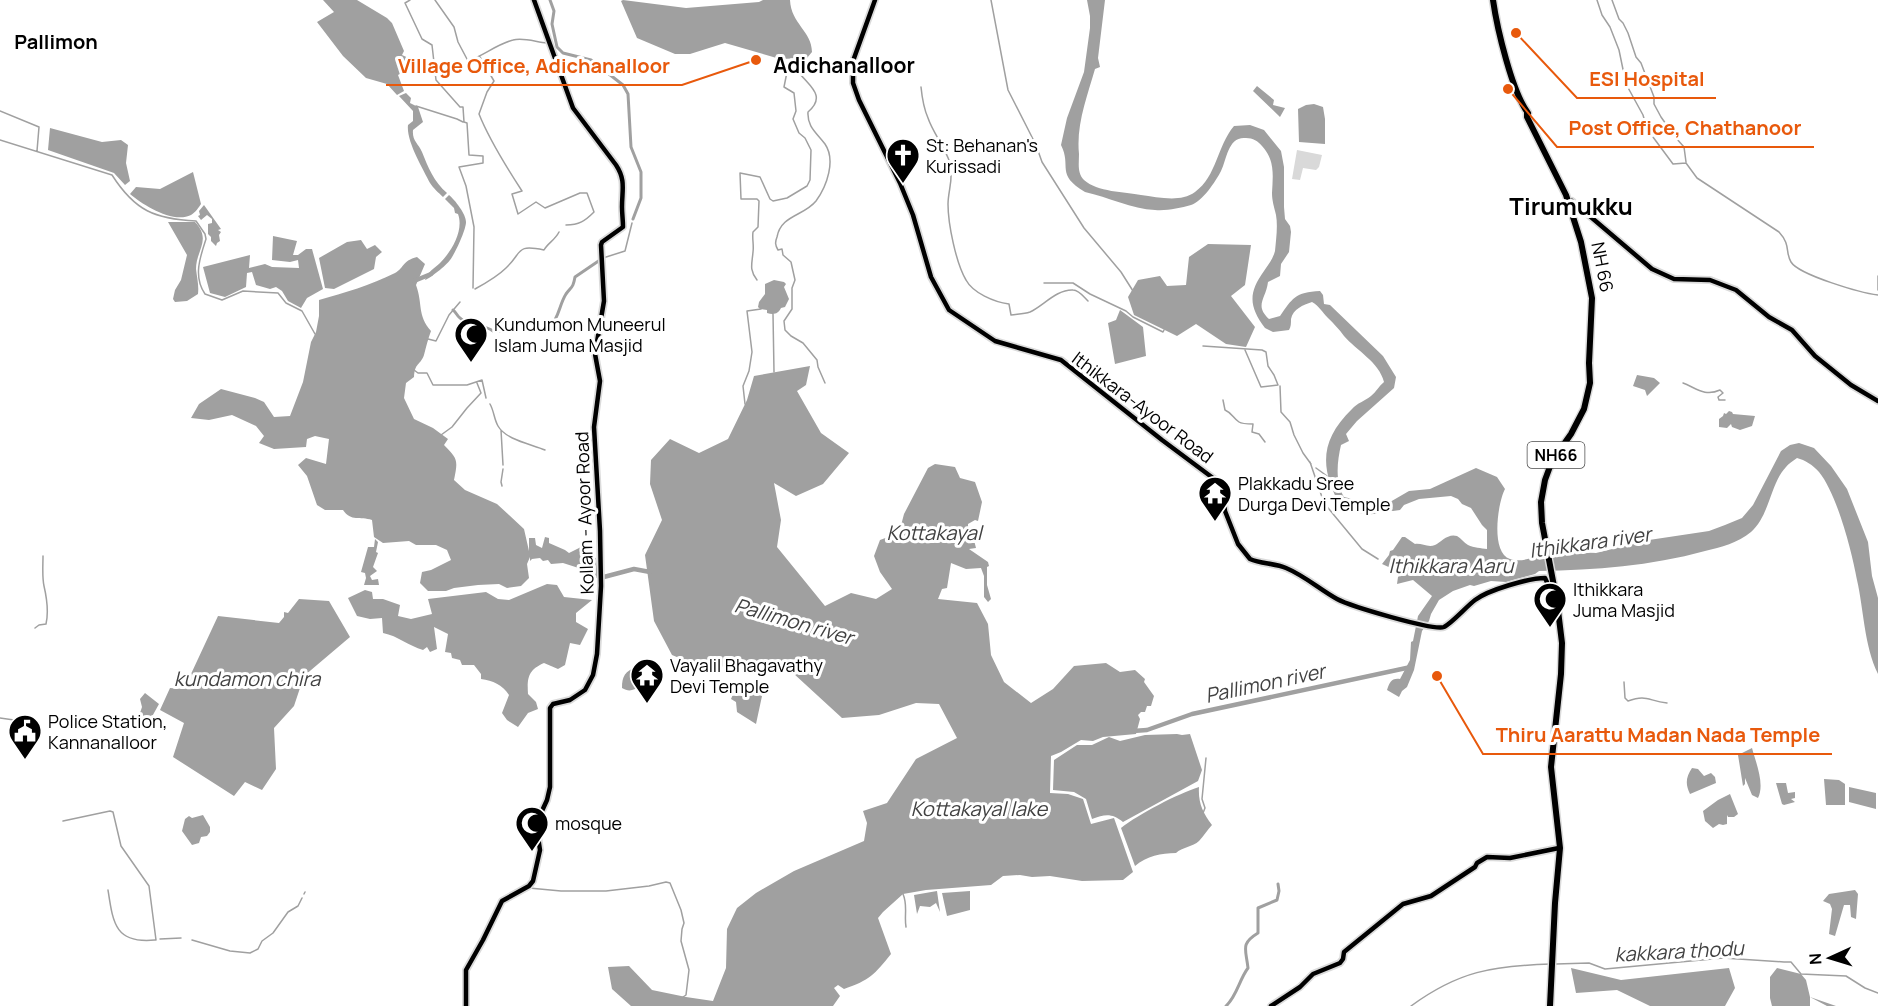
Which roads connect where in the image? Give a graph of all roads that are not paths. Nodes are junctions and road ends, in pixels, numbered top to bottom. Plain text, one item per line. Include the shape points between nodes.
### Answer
1 (534, 0) edge
2 (875, 0) edge
3 (1493, 0) edge
4 (1527, 112) junction
5 (1578, 211) junction
6 (1591, 367) junction
7 (1878, 401) edge
8 (1557, 602) junction
9 (1559, 848) junction
10 (466, 1006) edge
11 (1271, 1006) edge
12 (1550, 1006) edge

1 - 10 main road, Kollam - Ayoor Road via 573,108 616,165 624,182 623,227 601,245 604,301 596,354 600,381 594,428 601,586 597,654 585,690 570,700 553,704 549,710 550,788 536,825 540,850 533,881 502,901 466,970
2 - 8 main road, Ithikkara-Ayoor Road via 853,61 853,83 914,215 932,277 949,310 995,341 1060,360 1217,481 1225,512 1248,558 1285,567 1351,605 1430,626 1446,626 1482,595 1526,579 1545,578
3 - 4 highway, NH 66 / NH66 via 1510,70
4 - 5 highway, NH 66 / NH66
4 - 6 highway, NH 66 / NH66 via 1566,195 1581,242 1592,298
5 - 6 highway, NH 66 / NH66 via 1594,295
5 - 7 main road via 1652,269 1674,279 1710,280 1736,290 1792,330 1815,356 1851,385
6 - 8 highway, NH 66 / NH66 via 1584,409 1552,461 1545,480 1541,512
8 - 9 highway, NH66 via 1561,667 1551,767
9 - 11 main road via 1522,857 1485,858 1431,896 1403,904 1344,952 1340,963 1313,974
9 - 12 highway, NH66

